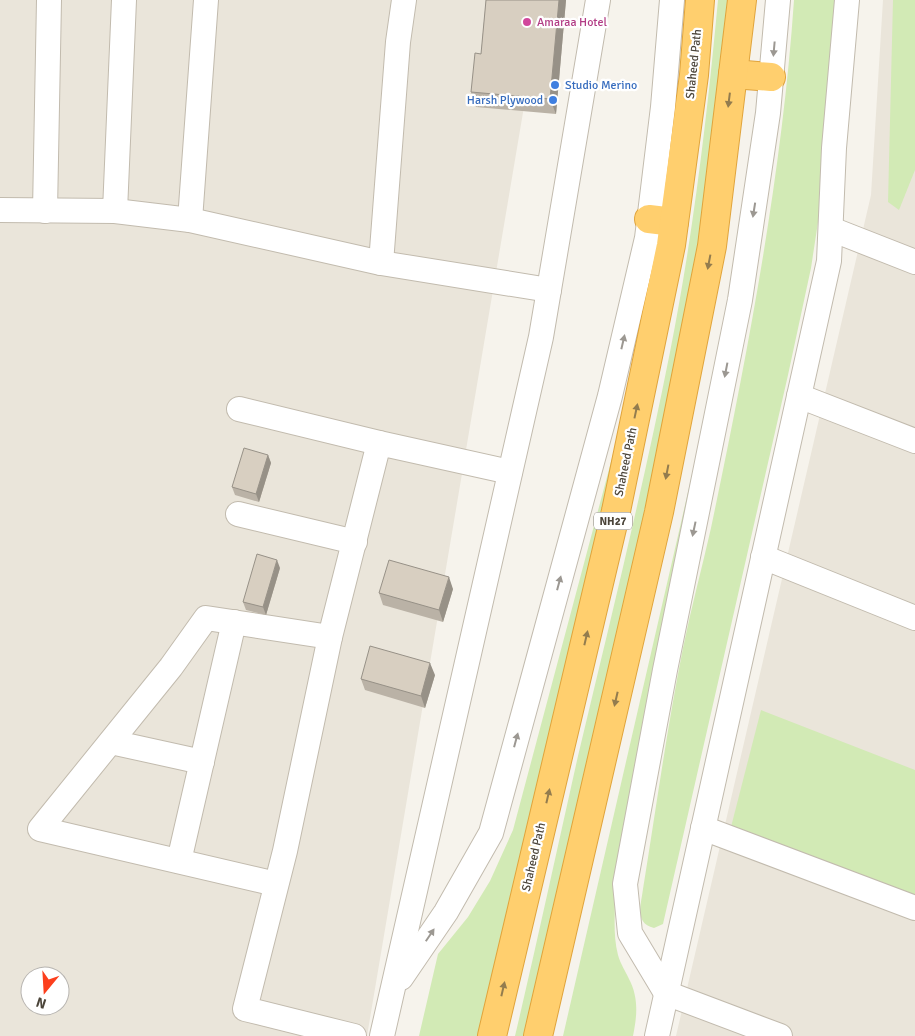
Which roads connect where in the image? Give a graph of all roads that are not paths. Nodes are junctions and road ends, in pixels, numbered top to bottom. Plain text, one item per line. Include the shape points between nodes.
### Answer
1 (49, 0) edge
2 (124, 0) edge
3 (206, 0) edge
4 (404, 0) edge
5 (598, 0) edge
6 (672, 0) edge
7 (700, 0) edge
8 (742, 0) edge
9 (778, 0) edge
10 (847, 0) edge
11 (733, 74) junction
12 (771, 77) junction
13 (0, 210) edge
14 (45, 211) junction
15 (115, 211) junction
16 (190, 220) junction
17 (662, 221) junction
18 (830, 229) junction
19 (913, 256) edge
20 (381, 263) junction
21 (549, 290) junction
22 (799, 396) junction
23 (238, 409) dead end
24 (915, 441) edge
25 (378, 443) junction
26 (510, 472) junction
27 (238, 514) dead end
28 (355, 542) junction
29 (763, 557) junction
30 (915, 618) edge
31 (234, 622) junction
32 (330, 637) junction
33 (110, 742) junction
34 (202, 762) junction
35 (703, 828) junction
36 (179, 861) junction
37 (276, 884) junction
38 (915, 908) edge
39 (393, 989) junction
40 (666, 994) junction
41 (354, 1036) edge
42 (382, 1036) edge
43 (492, 1036) edge
44 (538, 1036) edge
45 (657, 1036) edge
46 (780, 1036) edge

1 - 14 street
2 - 15 street
3 - 16 street
4 - 20 street
5 - 21 street
6 - 17 street via 663,107
7 - 17 highway, Shaheed Path / NH27 via 694,75
8 - 11 highway
9 -> 12 street
10 - 18 street
11 - 12 highway
11 -> 44 highway via 712,246 659,512
12 -> 40 street via 740,300 625,884 630,933
13 - 14 street
14 - 15 street
15 - 16 street
16 - 20 street
39 -> 17 street via 446,912 491,833 610,396 647,238
43 -> 17 highway, Shaheed Path / NH27 via 616,511 671,245
18 - 19 street
18 - 22 street via 830,261
20 - 21 street
21 - 26 street
22 - 24 street
22 - 29 street
23 - 25 street
25 - 26 street
25 - 28 street
26 - 39 street
27 - 28 street
28 - 32 street
29 - 30 street
29 - 35 street
31 - 32 street
31 - 33 street via 206,618 172,667
31 - 34 street
32 - 37 street
33 - 34 street
33 - 36 street via 40,829
34 - 36 street
35 - 38 street
35 - 40 street
36 - 37 street
37 - 41 street via 245,1009
39 - 42 street
40 - 45 street
40 - 46 street

